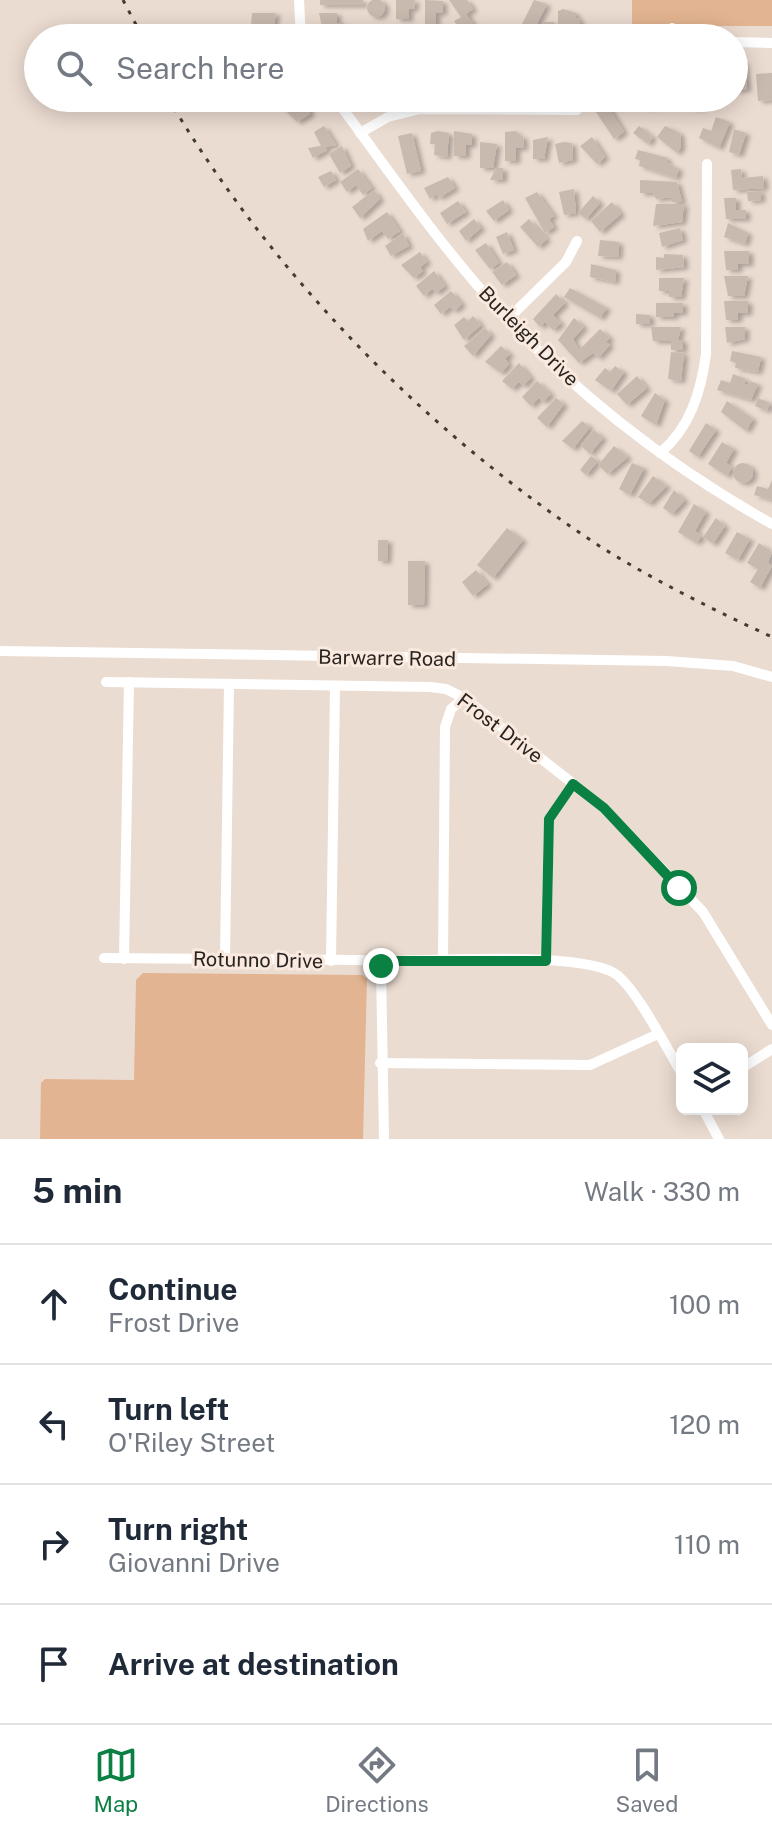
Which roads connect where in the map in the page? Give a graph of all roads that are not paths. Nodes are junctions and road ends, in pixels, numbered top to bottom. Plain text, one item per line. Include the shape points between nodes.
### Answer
1 (299, 0) edge
2 (300, 24) edge
3 (748, 42) edge
4 (772, 43) edge
5 (345, 112) edge
6 (408, 112) edge
7 (360, 133) junction
8 (707, 164) dead end
9 (577, 241) dead end
10 (508, 319) junction
11 (660, 453) junction
12 (772, 524) edge
13 (0, 651) edge
14 (772, 677) edge
15 (106, 682) dead end
16 (129, 682) junction
17 (229, 685) junction
18 (335, 687) junction
19 (464, 698) junction
20 (573, 784) junction
21 (104, 958) dead end
22 (124, 959) junction
23 (225, 959) junction
24 (443, 960) junction
25 (331, 961) junction
26 (546, 961) junction
27 (381, 966) junction
28 (772, 1025) edge
29 (658, 1034) junction
30 (772, 1049) edge
31 (380, 1063) junction
32 (676, 1064) edge
33 (748, 1064) edge
34 (706, 1115) edge
35 (384, 1139) edge
36 (719, 1139) edge

1 - 2 street
3 - 4 street
5 - 7 street, Burleigh Drive
6 - 7 street
7 - 10 street, Burleigh Drive via 433,232
8 - 11 street via 703,378 682,429
9 - 10 street via 566,262
10 - 11 street, Burleigh Drive
11 - 12 street, Burleigh Drive
13 - 14 street, Barwarre Road via 667,661 733,666
15 - 16 street, Frost Drive
16 - 17 street, Frost Drive
16 - 22 street
17 - 18 street, Frost Drive
17 - 23 street
18 - 19 street, Frost Drive via 430,687
18 - 25 street
19 - 20 street, Frost Drive
19 - 24 street via 451,709 445,727
20 - 26 street via 549,819
20 - 28 street, Frost Drive via 604,808 710,920
21 - 22 street, Rotunno Drive
22 - 23 street, Rotunno Drive
23 - 25 street, Rotunno Drive
24 - 26 street, Rotunno Drive
24 - 27 street, Rotunno Drive via 390,961
25 - 27 street, Rotunno Drive via 375,961
26 - 29 street, Rotunno Drive via 590,964 616,973
27 - 31 street
29 - 31 street via 590,1065
29 - 32 street, Rotunno Drive
30 - 33 street
31 - 35 street
34 - 36 street

